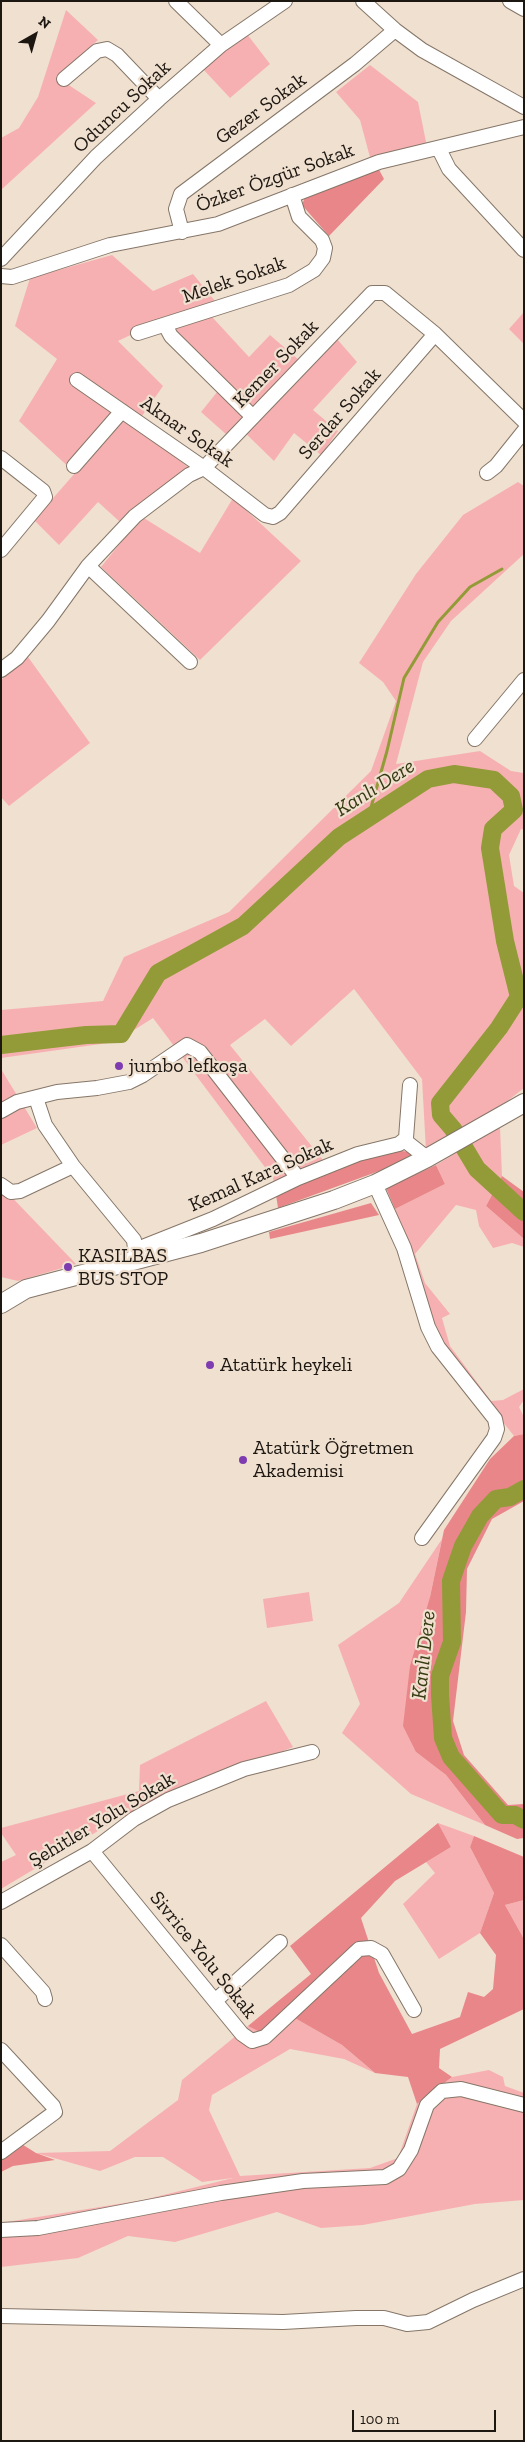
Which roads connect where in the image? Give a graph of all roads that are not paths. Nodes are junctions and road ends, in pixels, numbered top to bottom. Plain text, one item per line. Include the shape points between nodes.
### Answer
1 (176, 1) edge
2 (285, 1) edge
3 (363, 1) edge
4 (510, 1) edge
5 (524, 9) edge
6 (395, 30) junction
7 (221, 45) junction
8 (64, 79) dead end
9 (159, 99) junction
10 (524, 107) edge
11 (524, 127) edge
12 (439, 149) junction
13 (292, 196) junction
14 (182, 232) junction
15 (517, 232) edge
16 (524, 250) edge
17 (1, 259) edge
18 (6, 276) edge
19 (165, 325) junction
20 (138, 334) dead end
21 (435, 334) junction
22 (77, 380) dead end
23 (122, 411) junction
24 (253, 417) junction
25 (524, 421) edge
26 (524, 431) edge
27 (1, 458) edge
28 (74, 466) dead end
29 (204, 468) junction
30 (487, 473) dead end
31 (273, 517) joint
32 (1, 550) edge
33 (88, 566) junction
34 (190, 662) dead end
35 (1, 670) edge
36 (524, 680) edge
37 (476, 738) dead end
38 (410, 1085) dead end
39 (36, 1098) junction
40 (524, 1103) edge
41 (1, 1111) edge
42 (404, 1140) junction
43 (434, 1154) junction
44 (73, 1166) junction
45 (298, 1178) junction
46 (1, 1184) edge
47 (375, 1184) junction
48 (136, 1255) junction
49 (1, 1288) edge
50 (26, 1289) junction
51 (1, 1304) edge
52 (422, 1538) dead end
53 (312, 1752) dead end
54 (92, 1851) junction
55 (1, 1902) edge
56 (280, 1942) dead end
57 (1, 1945) edge
58 (45, 1999) dead end
59 (214, 2001) junction
60 (414, 2010) dead end
61 (1, 2050) edge
62 (524, 2104) edge
63 (1, 2152) edge
64 (1, 2230) edge
65 (524, 2279) edge
66 (1, 2316) edge

1 - 7 street
2 - 7 street, Oduncu Sokak
3 - 6 street
4 - 5 street
6 - 10 street via 422,50
6 - 14 street, Gezer Sokak via 348,69 180,194 176,209
7 - 9 street, Oduncu Sokak
8 - 9 street via 97,51 107,49 118,55
9 - 17 street, Oduncu Sokak via 96,157
11 - 12 street, Özker Özgür Sokak
12 - 13 street, Özker Özgür Sokak via 379,162
12 - 15 street via 449,169
13 - 14 street, Özker Özgür Sokak via 218,224
13 - 19 street, Melek Sokak via 299,217 322,240 325,248 323,258 314,270 289,285
14 - 18 street, Özker Özgür Sokak via 110,245
15 - 16 street
19 - 20 street, Melek Sokak
19 - 24 street via 171,336
21 - 24 street, Kemer Sokak via 385,293 372,293
21 - 25 street
21 - 31 street, Serdar Sokak via 280,513
22 - 23 street, Aknar Sokak
23 - 28 street
23 - 29 street, Aknar Sokak
24 - 29 street, Kemer Sokak
26 - 30 street
27 - 32 street via 43,491 45,497
29 - 31 street, Aknar Sokak via 265,515
29 - 33 street, Kemer Sokak via 189,474 134,516
33 - 34 street
33 - 35 street, Kemer Sokak via 48,621 17,658
36 - 37 street
38 - 42 street
39 - 41 street via 17,1102
39 - 44 street via 45,1125
39 - 45 street via 128,1082 187,1045 200,1052
40 - 43 main road
42 - 43 street
42 - 45 street, Kemal Kara Sokak
43 - 47 main road
44 - 46 street via 20,1191 11,1192
44 - 48 street via 134,1240
45 - 48 street, Kemal Kara Sokak
47 - 48 main road via 248,1229
47 - 52 street via 404,1248 428,1327 438,1347 495,1419 497,1429 494,1438
48 - 50 main road
49 - 50 main road
50 - 51 main road
53 - 54 street, Şehitler Yolu Sokak via 244,1770 168,1800 134,1819
54 - 55 street, Şehitler Yolu Sokak
54 - 59 street, Sivrice Yolu Sokak
56 - 59 street
57 - 58 street
59 - 60 street, Sivrice Yolu Sokak via 242,2034 252,2041 265,2037 359,1949 371,1948 382,1954
61 - 63 street via 54,2106 55,2112
62 - 64 street via 461,2089 442,2091 427,2105 411,2150 399,2170 385,2177 303,2181 221,2193 38,2228
65 - 66 street via 428,2322 407,2324 384,2318 283,2322

